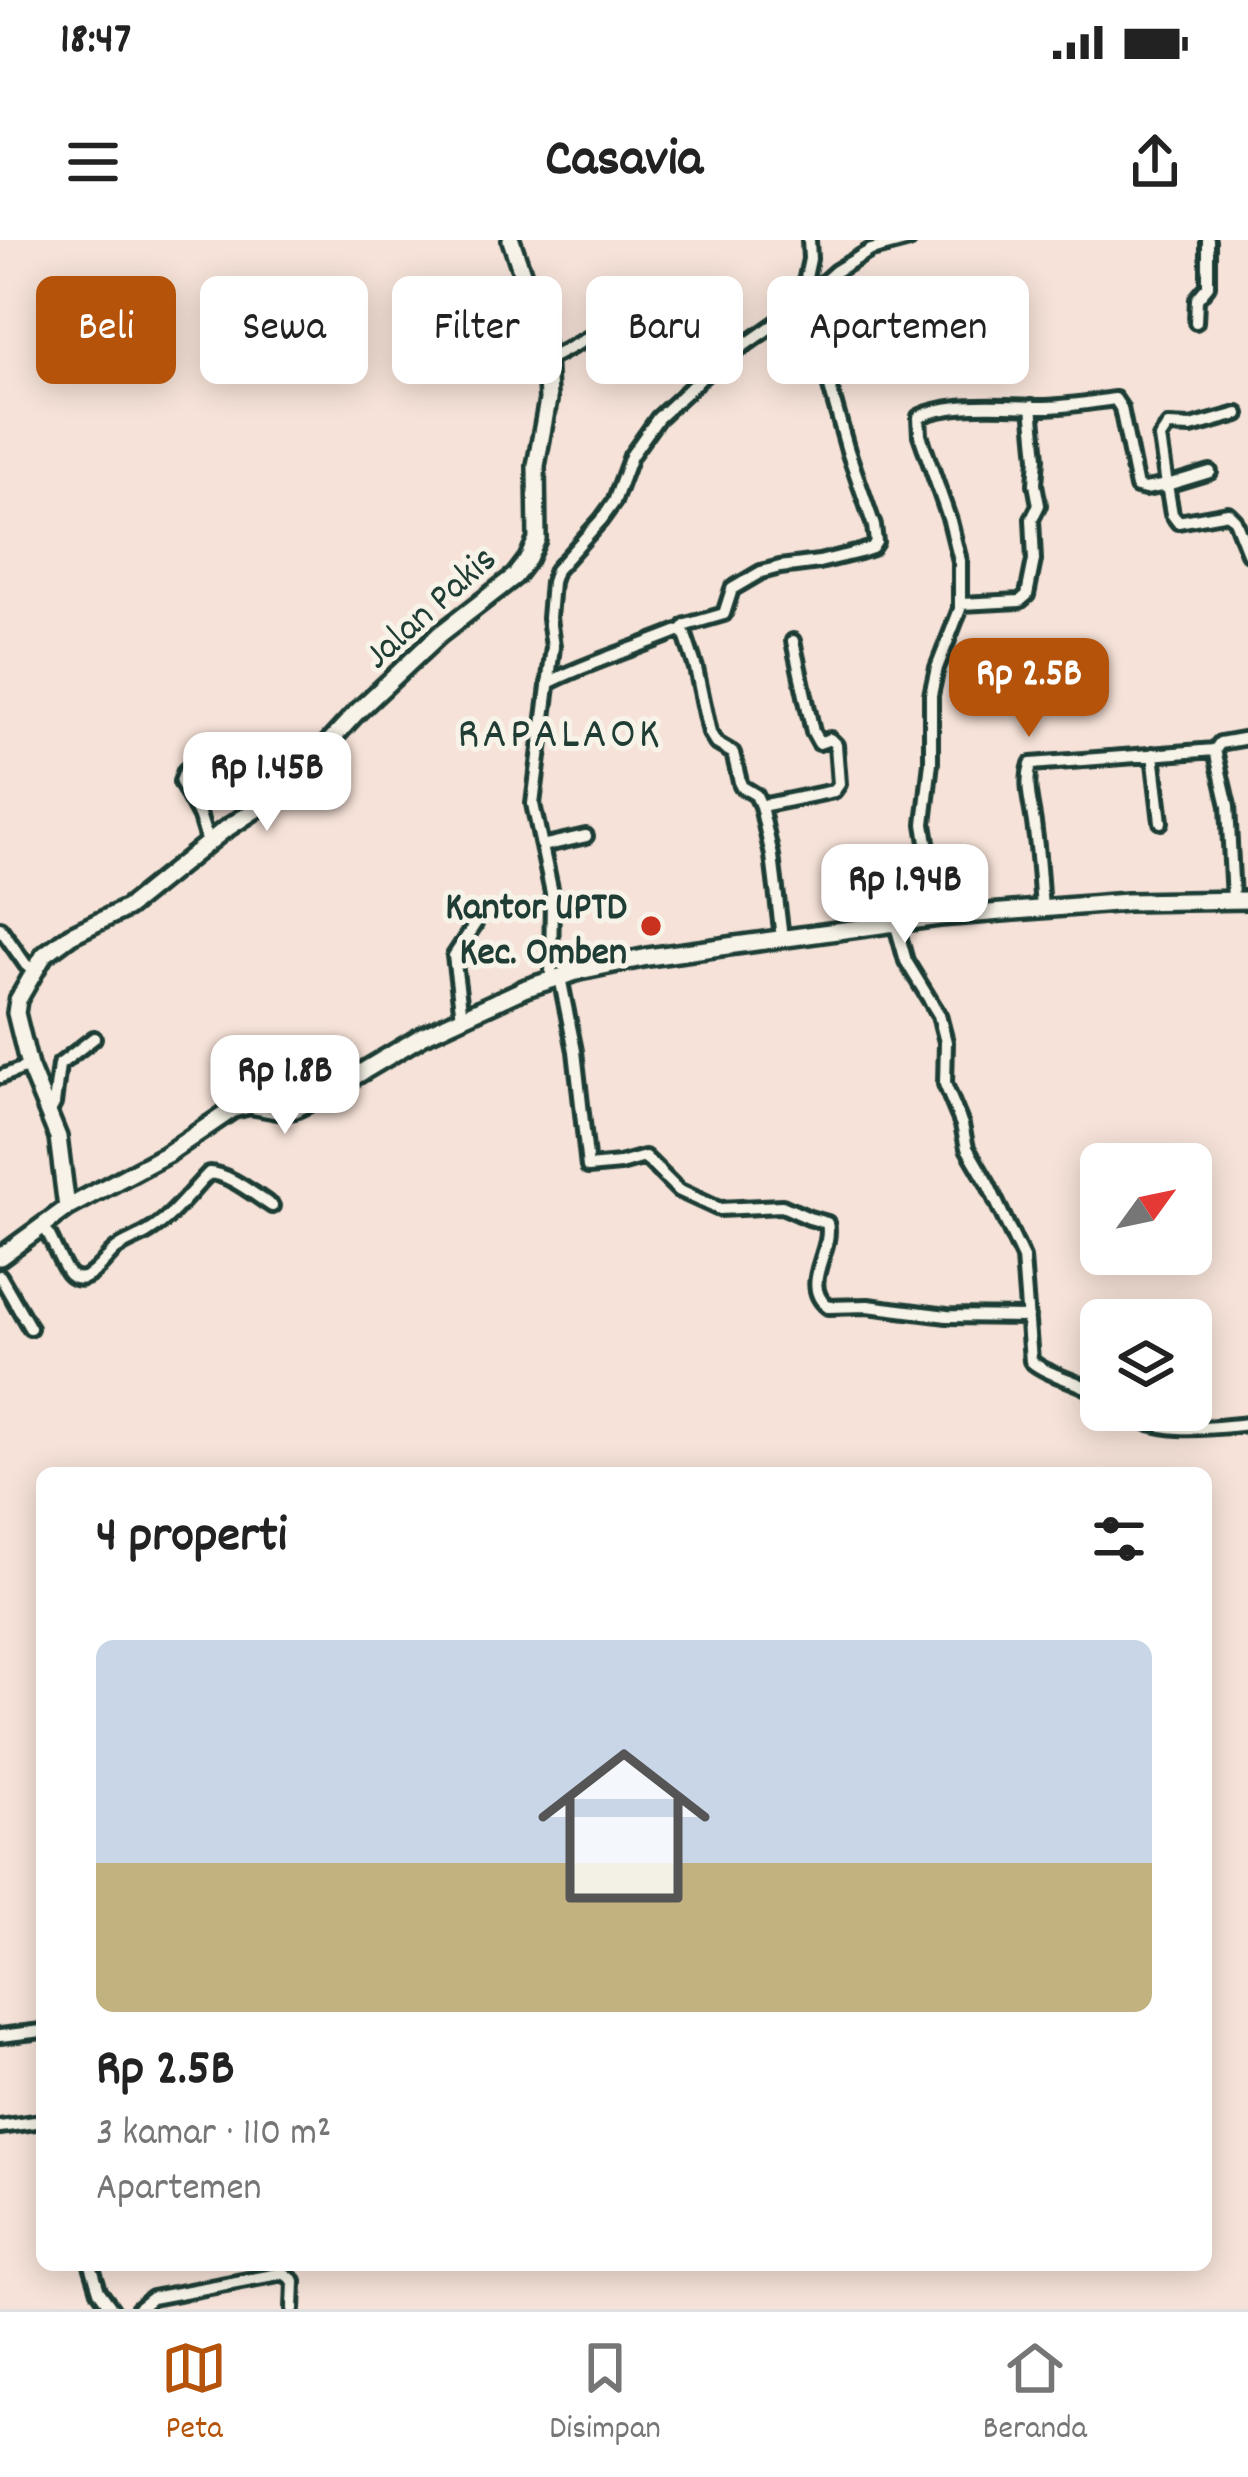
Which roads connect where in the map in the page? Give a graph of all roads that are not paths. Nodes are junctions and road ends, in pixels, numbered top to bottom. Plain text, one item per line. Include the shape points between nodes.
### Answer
1 (511, 240) edge
2 (809, 240) edge
3 (909, 240) edge
4 (1208, 240) edge
5 (523, 276) edge
6 (806, 276) edge
7 (833, 276) edge
8 (1196, 322) dead end
9 (767, 327) edge
10 (548, 384) edge
11 (829, 384) edge
12 (1032, 406) junction
13 (1238, 413) dead end
14 (1210, 472) dead end
15 (1168, 484) junction
16 (1248, 553) edge
17 (961, 604) junction
18 (683, 629) junction
19 (793, 641) dead end
20 (548, 683) junction
21 (1248, 737) edge
22 (1215, 750) junction
23 (1153, 754) junction
24 (204, 755) dead end
25 (761, 806) junction
26 (1161, 822) dead end
27 (586, 836) dead end
28 (208, 843) junction
29 (542, 846) junction
30 (960, 876) dead end
31 (1241, 899) edge
32 (937, 908) junction
33 (1042, 910) junction
34 (896, 922) junction
35 (476, 924) dead end
36 (0, 928) edge
37 (782, 938) junction
38 (36, 970) junction
39 (555, 978) junction
40 (462, 1017) junction
41 (94, 1038) dead end
42 (29, 1066) junction
43 (0, 1077) edge
44 (49, 1112) junction
45 (272, 1206) dead end
46 (67, 1208) junction
47 (43, 1225) junction
48 (0, 1257) edge
49 (0, 1276) edge
50 (1028, 1317) junction
51 (30, 1328) dead end
52 (1080, 1383) edge
53 (1248, 1424) edge
54 (1212, 1429) edge
55 (36, 2033) edge
56 (0, 2036) edge
57 (36, 2122) edge
58 (0, 2127) edge
59 (93, 2271) edge
60 (112, 2309) edge
61 (139, 2309) edge
62 (293, 2309) edge

1 - 5 street, Jalan Pakis
2 - 6 street
3 - 7 street via 872,250
4 - 8 street via 1208,286 1197,299
9 - 20 street via 658,418 602,520 556,570
10 - 28 street, Jalan Pakis via 536,539 521,569 439,634 293,784
11 - 18 street via 876,542 860,553 761,572 732,589 724,614
12 - 15 street via 1116,400 1137,487
12 - 17 street via 1039,505 1028,595
12 - 17 street via 917,418 956,541
13 - 15 street via 1163,429
14 - 15 street
15 - 16 street via 1178,522 1228,513
17 - 32 street via 931,695 924,824
18 - 20 street
18 - 25 street via 710,733 733,753 741,786
19 - 25 street via 813,732 819,743 836,745 839,784
20 - 29 street via 533,804
21 - 22 street
22 - 23 street
22 - 31 street
23 - 26 street
23 - 33 street via 1030,766
24 - 28 street via 181,782
25 - 37 street
27 - 29 street
28 - 38 street, Jalan Pakis via 127,908 49,949
29 - 39 street
30 - 32 street
31 - 33 street
32 - 33 street
32 - 34 street
34 - 37 street
34 - 50 street via 905,961 945,1034 945,1084 967,1148 1023,1258
35 - 40 street via 454,956
36 - 38 street
37 - 39 street
38 - 42 street via 16,1005
39 - 40 street
39 - 50 street via 575,1051 588,1167 645,1157 678,1190 708,1205 782,1206 827,1223 816,1280 828,1307
40 - 46 street via 295,1109 233,1109
41 - 44 street via 59,1065
42 - 43 street
42 - 44 street
44 - 46 street
45 - 47 street via 209,1173 158,1225 80,1278 66,1270
46 - 47 street
47 - 48 street
49 - 51 street
50 - 52 street via 1034,1365
53 - 54 street
55 - 56 street
57 - 58 street
59 - 60 street
61 - 62 street via 152,2298 284,2273 294,2282

